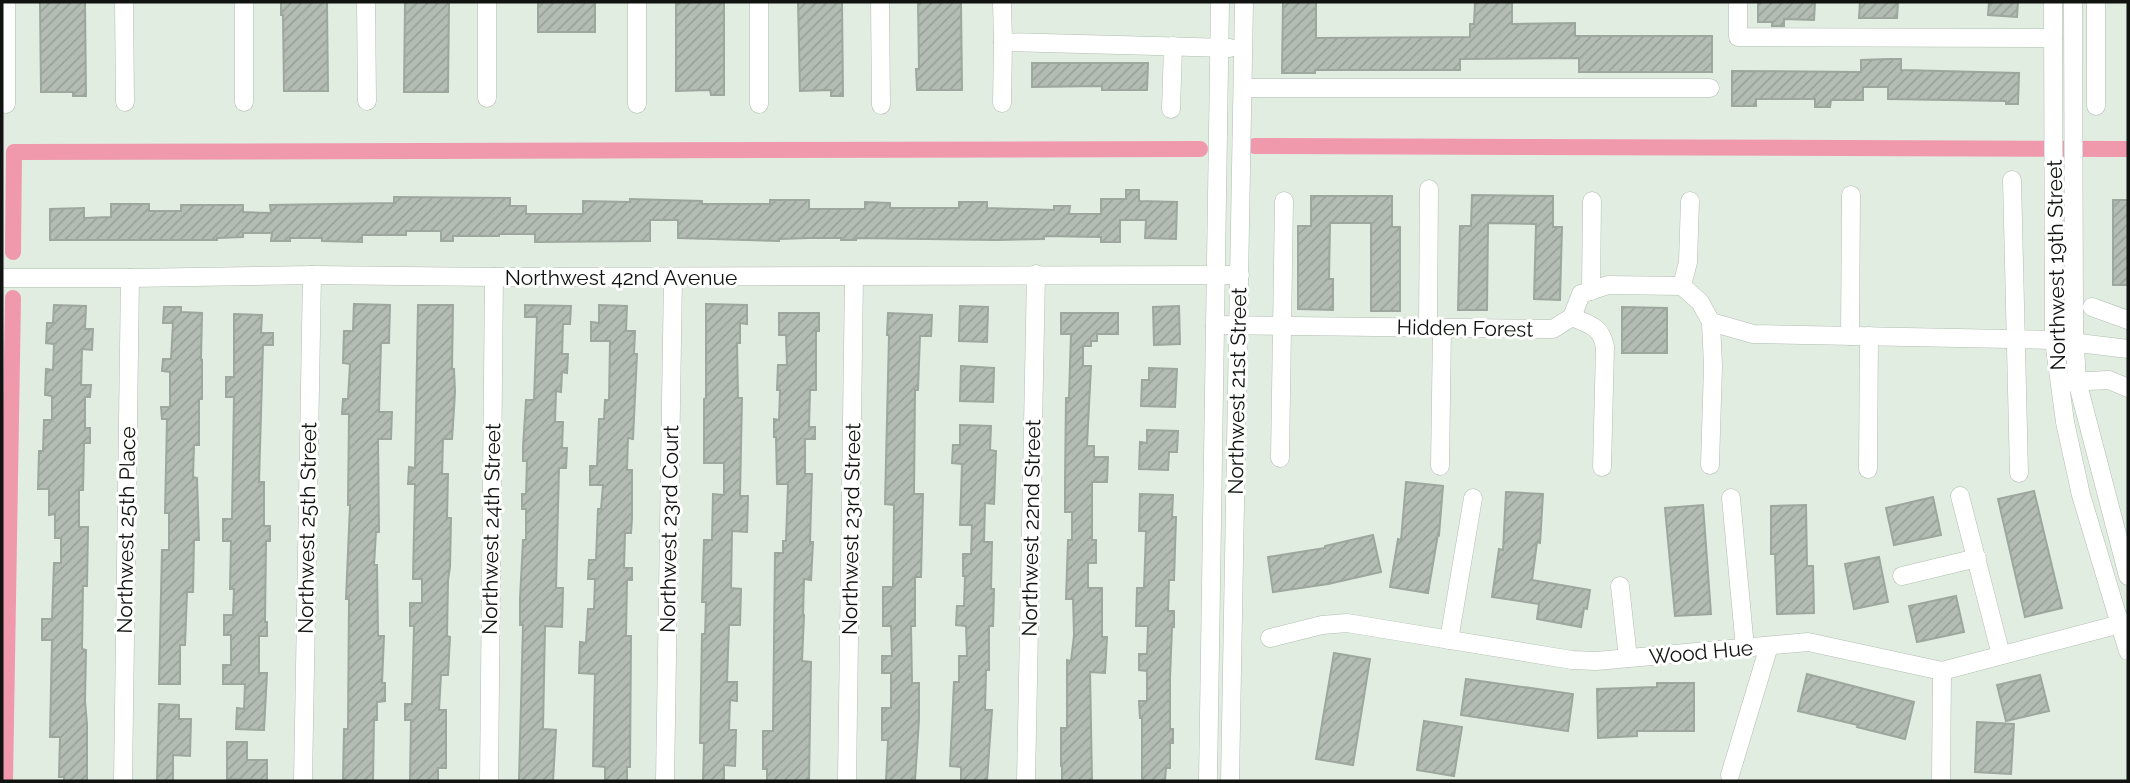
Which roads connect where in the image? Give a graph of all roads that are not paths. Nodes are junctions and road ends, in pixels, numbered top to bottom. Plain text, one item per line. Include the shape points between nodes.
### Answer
1 (6, 2) edge
2 (124, 2) edge
3 (244, 2) edge
4 (366, 2) edge
5 (487, 2) edge
6 (638, 2) edge
7 (759, 2) edge
8 (880, 2) edge
9 (1002, 2) edge
10 (1220, 2) edge
11 (1244, 2) edge
12 (1738, 2) edge
13 (2053, 2) edge
14 (2073, 2) edge
15 (2096, 2) edge
16 (2053, 38) junction
17 (1003, 42) junction
18 (1173, 46) junction
19 (1219, 48) junction
20 (1244, 48) junction
21 (1243, 88) junction
22 (1710, 88) dead end
23 (487, 98) dead end
24 (366, 101) dead end
25 (125, 102) dead end
26 (244, 102) dead end
27 (1002, 103) dead end
28 (6, 104) dead end
29 (637, 104) dead end
30 (759, 104) dead end
31 (881, 105) dead end
32 (2096, 106) dead end
33 (1171, 109) dead end
34 (2012, 180) dead end
35 (1429, 189) dead end
36 (1851, 195) dead end
37 (1284, 201) dead end
38 (1591, 201) dead end
39 (1690, 201) dead end
40 (1035, 274) junction
41 (312, 275) junction
42 (1216, 275) junction
43 (1240, 275) junction
44 (494, 277) junction
45 (673, 277) junction
46 (855, 277) junction
47 (2, 278) edge
48 (130, 278) junction
49 (1682, 286) junction
50 (1591, 291) junction
51 (2092, 307) dead end
52 (1572, 317) junction
53 (2128, 320) edge
54 (1711, 322) junction
55 (1215, 325) junction
56 (1239, 325) junction
57 (1282, 326) junction
58 (1435, 328) junction
59 (1850, 336) junction
60 (1869, 336) junction
61 (2014, 339) junction
62 (2053, 340) junction
63 (2074, 343) junction
64 (2128, 349) edge
65 (2128, 379) edge
66 (2109, 380) junction
67 (2068, 382) junction
68 (2128, 388) edge
69 (1280, 458) dead end
70 (1440, 466) dead end
71 (1710, 466) dead end
72 (1602, 467) dead end
73 (1868, 469) dead end
74 (2019, 473) dead end
75 (1960, 496) dead end
76 (1474, 498) dead end
77 (1731, 498) dead end
78 (1977, 558) junction
79 (1902, 576) dead end
80 (2128, 576) edge
81 (1620, 586) dead end
82 (2125, 623) edge
83 (1270, 638) dead end
84 (1449, 640) junction
85 (1769, 646) junction
86 (1745, 648) junction
87 (2128, 651) edge
88 (2001, 655) junction
89 (1628, 658) junction
90 (1942, 671) junction
91 (1730, 775) dead end
92 (1941, 778) dead end
93 (123, 781) edge
94 (303, 781) edge
95 (489, 781) edge
96 (664, 781) edge
97 (847, 781) edge
98 (1026, 781) edge
99 (1208, 781) edge
100 (1230, 781) edge

1 - 28 street
2 - 25 street
3 - 26 street
4 - 24 street
5 - 23 street
6 - 29 street
7 - 30 street
8 - 31 street
9 - 17 street
10 - 19 street, Northwest 21st Street
11 - 20 street, Northwest 21st Street
12 - 16 street via 1738,37
13 - 16 street, Northwest 19th Street
14 - 63 street, Northwest 19th Street
15 - 32 street
16 - 62 street, Northwest 19th Street
17 - 18 street
17 - 27 street
18 - 19 street
18 - 33 street
19 - 20 street
19 - 42 street, Northwest 21st Street
20 - 21 street, Northwest 21st Street
21 - 22 street
21 - 43 street, Northwest 21st Street
34 - 61 street
35 - 58 street
36 - 59 street
37 - 57 street
38 - 50 street
39 - 49 street via 1688,262
40 - 42 street, Northwest 42nd Avenue
40 - 46 street, Northwest 42nd Avenue
40 - 98 street, Northwest 22nd Street
41 - 44 street, Northwest 42nd Avenue
41 - 48 street, Northwest 42nd Avenue
41 - 94 street, Northwest 25th Street
42 - 43 street, Northwest 42nd Avenue
42 - 55 street, Northwest 21st Street
43 - 56 street, Northwest 21st Street
44 - 45 street, Northwest 42nd Avenue
44 - 95 street, Northwest 24th Street
45 - 46 street, Northwest 42nd Avenue
45 - 96 street, Northwest 23rd Court
46 - 97 street, Northwest 23rd Street
47 - 48 street, Northwest 42nd Avenue
48 - 93 street, Northwest 25th Place
49 - 50 street via 1608,285
49 - 54 street via 1700,302
50 - 52 street via 1581,294
51 - 53 street
52 - 58 street, Hidden Forest via 1553,329
52 - 72 street via 1603,335
54 - 59 street via 1753,334
54 - 71 street
55 - 56 street, Hidden Forest
55 - 99 street, Northwest 21st Street
56 - 57 street, Hidden Forest
56 - 100 street, Northwest 21st Street
57 - 58 street, Hidden Forest
57 - 69 street
58 - 70 street
59 - 60 street
60 - 61 street
60 - 73 street
61 - 62 street
61 - 74 street
62 - 63 street
62 - 67 street, Northwest 19th Street
63 - 64 street
63 - 67 street, Northwest 19th Street
65 - 66 street
66 - 67 street
66 - 68 street
67 - 80 street, Northwest 19th Street
67 - 82 street, Northwest 19th Street via 2065,422 2081,495
75 - 78 street
76 - 84 street
77 - 86 street
78 - 79 street
78 - 88 street
81 - 89 street
82 - 87 street, Northwest 19th Street
82 - 88 street, Wood Hue
83 - 84 street, Wood Hue via 1347,623
84 - 89 street, Wood Hue via 1572,660
85 - 86 street, Wood Hue
85 - 90 street, Wood Hue via 1808,642
85 - 91 street
86 - 89 street, Wood Hue
88 - 90 street, Wood Hue
90 - 92 street

